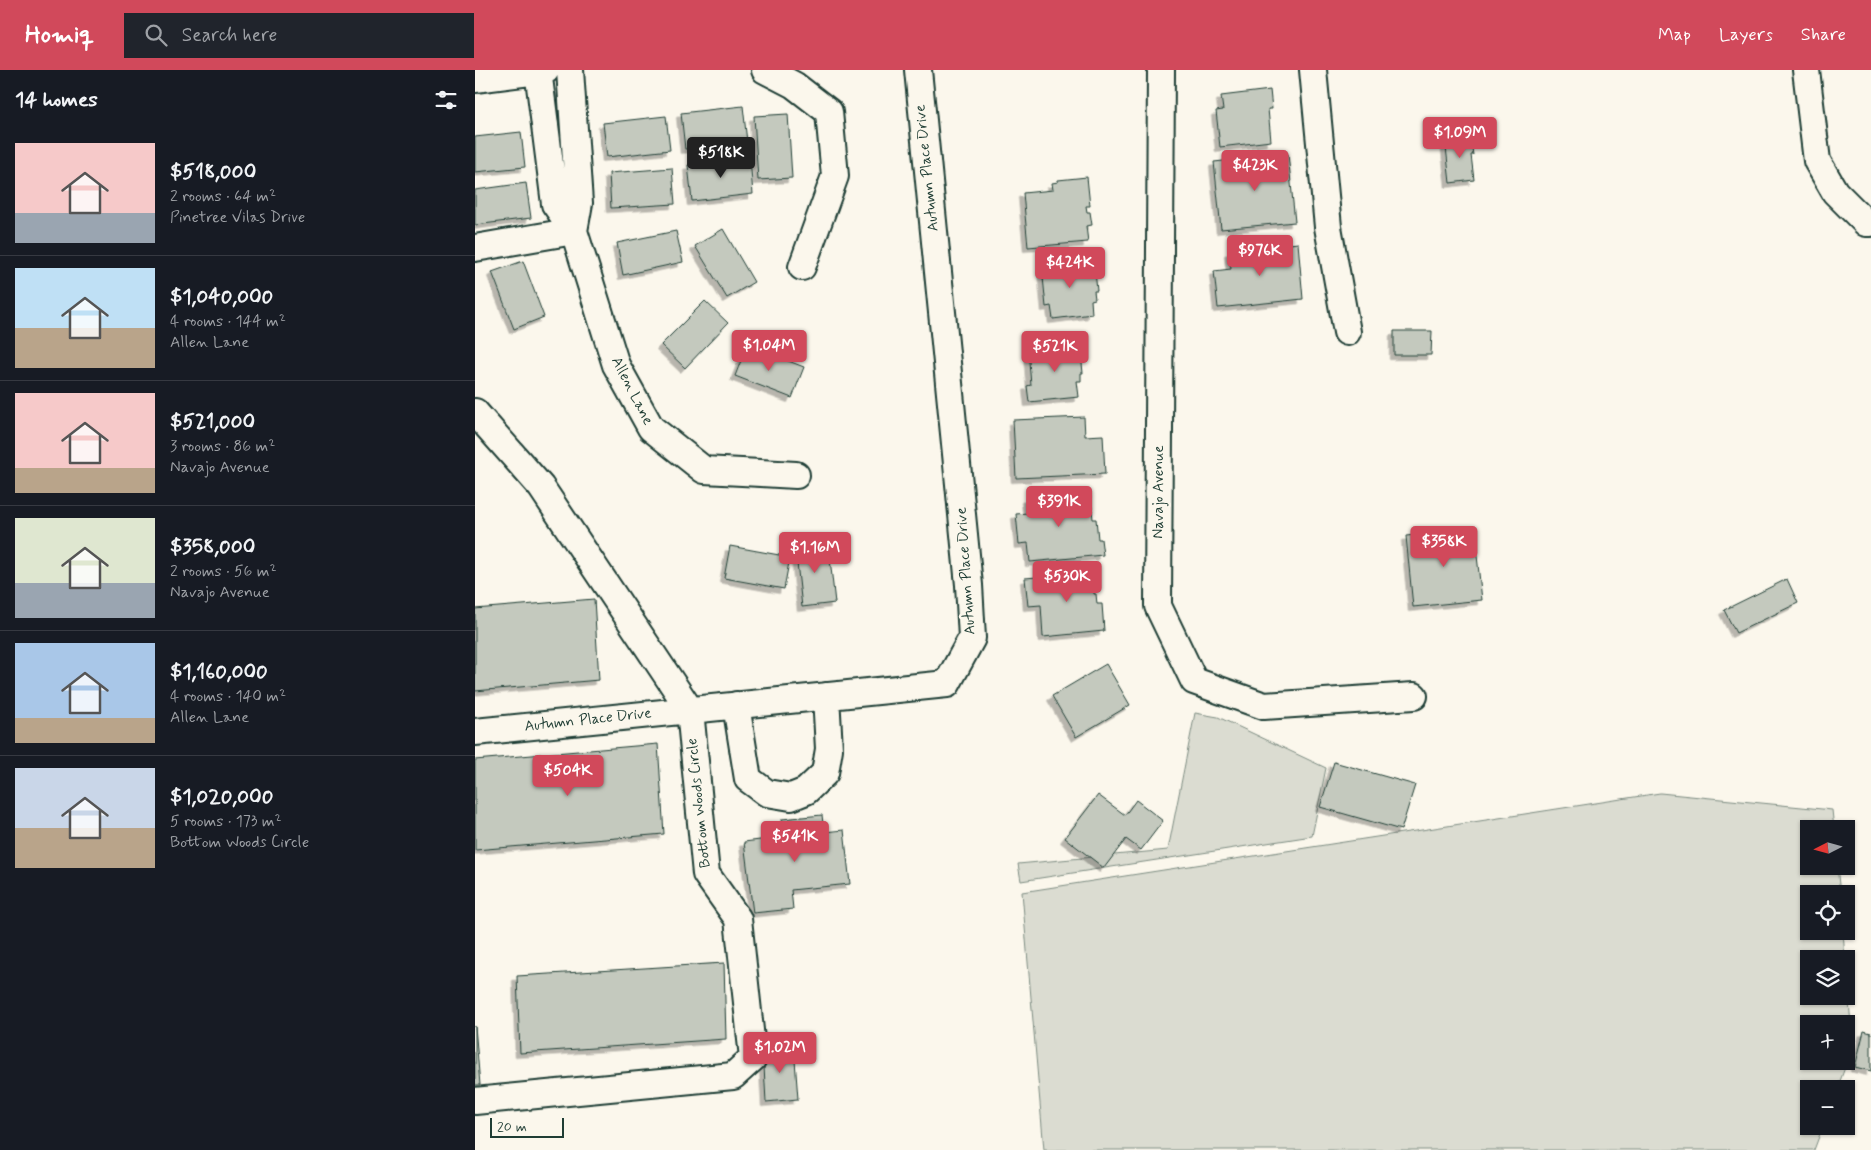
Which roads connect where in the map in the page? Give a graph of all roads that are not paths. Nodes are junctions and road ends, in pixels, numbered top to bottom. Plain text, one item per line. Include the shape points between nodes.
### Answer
1 (541, 70) edge
2 (570, 70) edge
3 (765, 70) edge
4 (918, 70) edge
5 (1161, 70) edge
6 (1313, 70) edge
7 (1806, 70) edge
8 (475, 79) edge
9 (1871, 223) edge
10 (574, 231) junction
11 (475, 248) edge
12 (802, 267) dead end
13 (1347, 332) dead end
14 (475, 412) edge
15 (795, 475) dead end
16 (826, 696) junction
17 (1414, 696) dead end
18 (736, 705) junction
19 (690, 710) junction
20 (475, 732) edge
21 (475, 1101) edge

1 - 8 street
1 - 10 street, Allen Lane via 555,204
2 - 10 street, Allen Lane via 579,203
3 - 12 street via 793,85 829,112 835,176
4 - 16 street, Autumn Place Drive via 972,638 947,684
5 - 17 street, Navajo Avenue via 1158,606 1194,681 1264,706
6 - 13 street via 1328,227
7 - 9 street via 1817,162 1835,192 1866,222
10 - 11 street
10 - 15 street, Allen Lane via 617,365 651,428 704,470
14 - 19 street, Bottom Woods Circle via 541,487
16 - 18 street, Autumn Place Drive
16 - 18 street via 829,749 825,773 806,791 791,798 767,793 749,779
18 - 19 street, Autumn Place Drive
19 - 20 street, Autumn Place Drive
19 - 21 street, Bottom Woods Circle via 706,874 738,918 753,1058 733,1076

